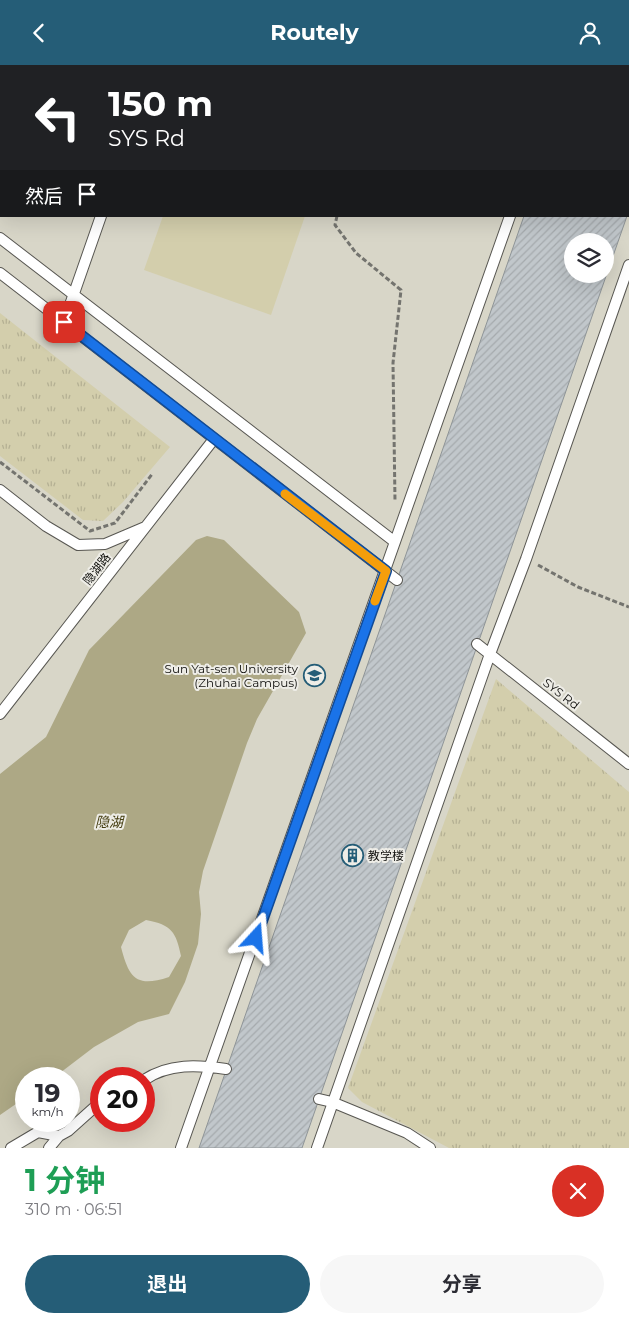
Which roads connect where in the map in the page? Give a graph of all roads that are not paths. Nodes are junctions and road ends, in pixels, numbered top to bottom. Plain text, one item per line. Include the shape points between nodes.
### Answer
1 (101, 217) edge
2 (510, 217) edge
3 (0, 239) edge
4 (629, 265) edge
5 (0, 273) edge
6 (73, 295) junction
7 (64, 322) junction
8 (214, 439) junction
9 (0, 491) edge
10 (146, 526) junction
11 (395, 542) junction
12 (386, 571) junction
13 (397, 580) dead end
14 (477, 644) dead end
15 (490, 654) junction
16 (0, 714) edge
17 (629, 764) edge
18 (210, 1067) junction
19 (226, 1069) dead end
20 (155, 1076) edge
21 (319, 1099) dead end
22 (332, 1102) junction
23 (90, 1111) edge
24 (59, 1136) junction
25 (425, 1147) edge
26 (11, 1148) edge
27 (49, 1148) edge
28 (181, 1148) edge
29 (317, 1148) edge

1 - 6 lane
2 - 11 lane
3 - 6 lane
4 - 15 lane
5 - 7 lane
6 - 7 lane
6 - 11 lane
7 - 8 lane
8 - 10 lane, 隐湖路
8 - 12 lane
9 - 10 lane via 46,526 78,545 105,544
10 - 16 lane, 隐湖路
11 - 12 lane
12 - 13 lane
12 - 18 lane
14 - 15 lane, SYS Rd
15 - 17 lane, SYS Rd
15 - 22 lane
18 - 19 lane
18 - 20 lane via 177,1067
18 - 28 lane
21 - 22 lane
22 - 25 lane via 407,1133
22 - 29 lane
23 - 24 lane
24 - 26 lane via 38,1131
24 - 27 lane

